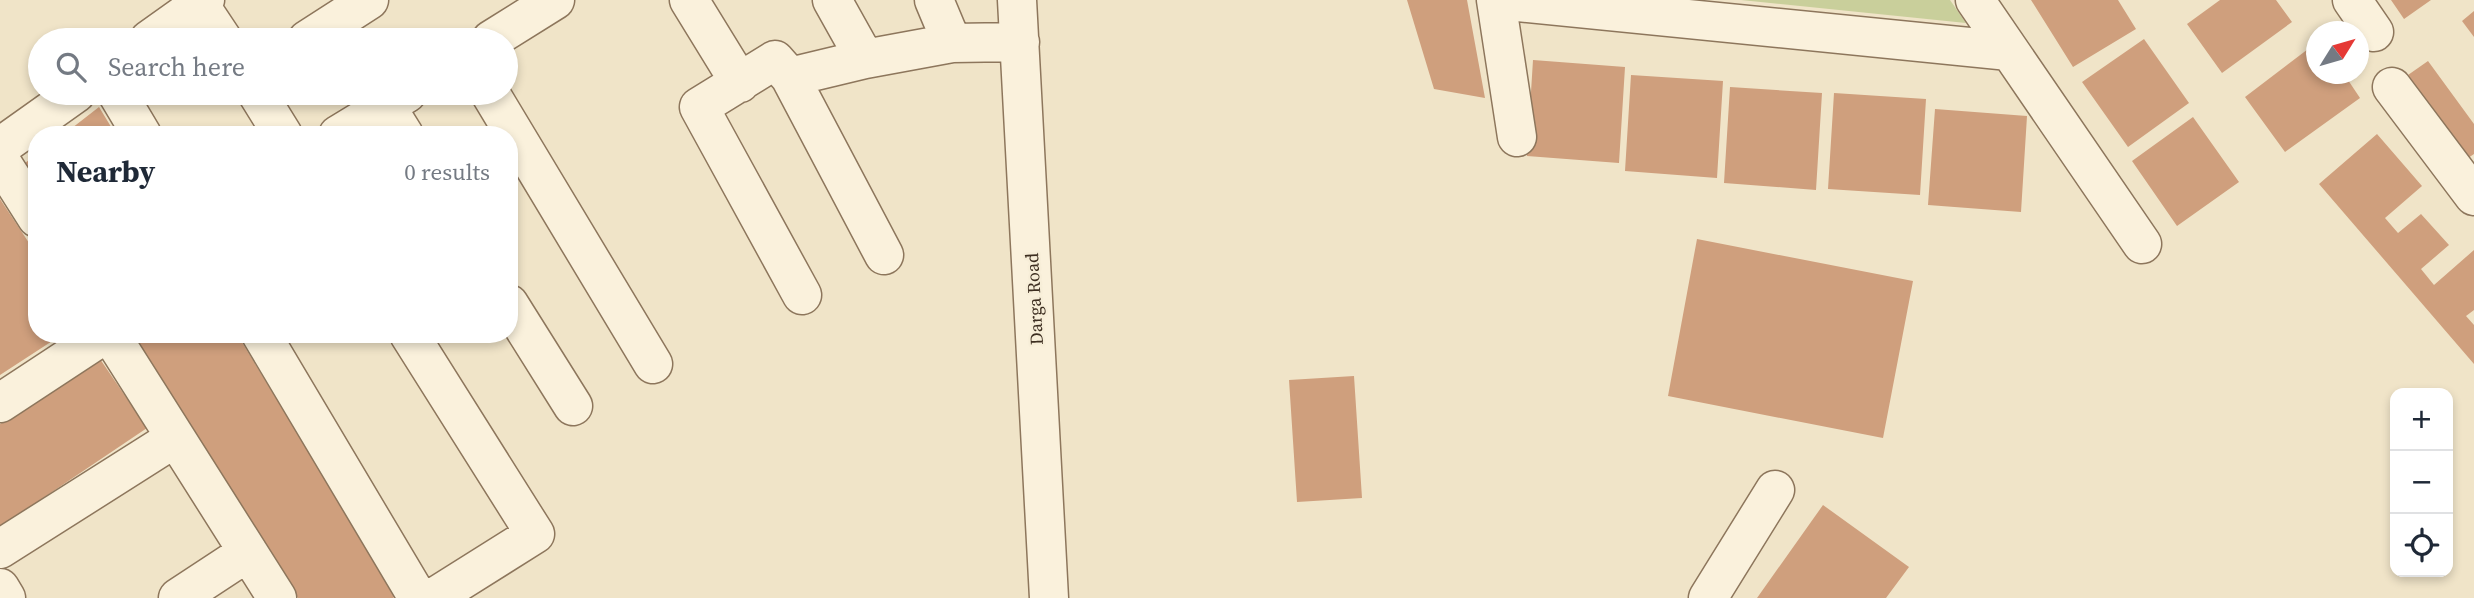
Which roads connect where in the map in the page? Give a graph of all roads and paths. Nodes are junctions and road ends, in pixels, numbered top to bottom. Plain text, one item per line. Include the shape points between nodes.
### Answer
1 (369, 0) edge
2 (555, 0) edge
3 (689, 0) edge
4 (832, 0) edge
5 (934, 0) edge
6 (1017, 0) edge
7 (1497, 0) edge
8 (1975, 0) edge
9 (2352, 0) edge
10 (202, 2) edge
11 (166, 28) edge
12 (216, 28) edge
13 (325, 28) edge
14 (510, 28) edge
15 (2374, 32) dead end
16 (1020, 42) junction
17 (952, 43) junction
18 (2009, 51) junction
19 (865, 59) junction
20 (790, 77) junction
21 (740, 83) junction
22 (2392, 87) dead end
23 (59, 105) edge
24 (124, 105) edge
25 (264, 105) edge
26 (497, 105) edge
27 (399, 111) edge
28 (28, 126) edge
29 (29, 126) edge
30 (137, 126) edge
31 (277, 126) edge
32 (361, 126) edge
33 (510, 126) edge
34 (1517, 137) dead end
35 (518, 140) edge
36 (0, 146) edge
37 (0, 160) edge
38 (2474, 196) edge
39 (28, 204) edge
40 (2142, 244) dead end
41 (884, 255) dead end
42 (802, 295) dead end
43 (518, 318) edge
44 (94, 343) edge
45 (114, 343) edge
46 (266, 343) edge
47 (414, 343) edge
48 (653, 364) dead end
49 (0, 403) edge
50 (573, 406) dead end
51 (175, 438) junction
52 (1775, 490) dead end
53 (0, 549) edge
54 (248, 552) junction
55 (0, 587) edge
56 (1046, 597) edge
57 (6, 598) edge
58 (178, 598) edge
59 (277, 598) edge
60 (418, 598) edge
61 (433, 598) edge
62 (1708, 598) edge

1 - 13 street
2 - 14 street
3 - 21 street
4 - 19 street
5 - 17 street
6 - 16 street, Darga Road
7 - 18 street
7 - 34 street
8 - 18 street
9 - 15 street
10 - 11 street
10 - 12 street
16 - 17 street
16 - 56 street, Darga Road
17 - 19 street
18 - 40 street
19 - 20 street
20 - 21 street via 775,60
20 - 41 street
21 - 42 street via 699,107
22 - 38 street
23 - 29 street
24 - 30 street
25 - 31 street
26 - 33 street
27 - 32 street
28 - 36 street
35 - 48 street
37 - 39 street
43 - 50 street
44 - 49 street
45 - 51 street
46 - 60 street
47 - 61 street via 535,534
51 - 53 street
51 - 54 street
52 - 62 street
54 - 58 street
54 - 59 street
55 - 57 street

